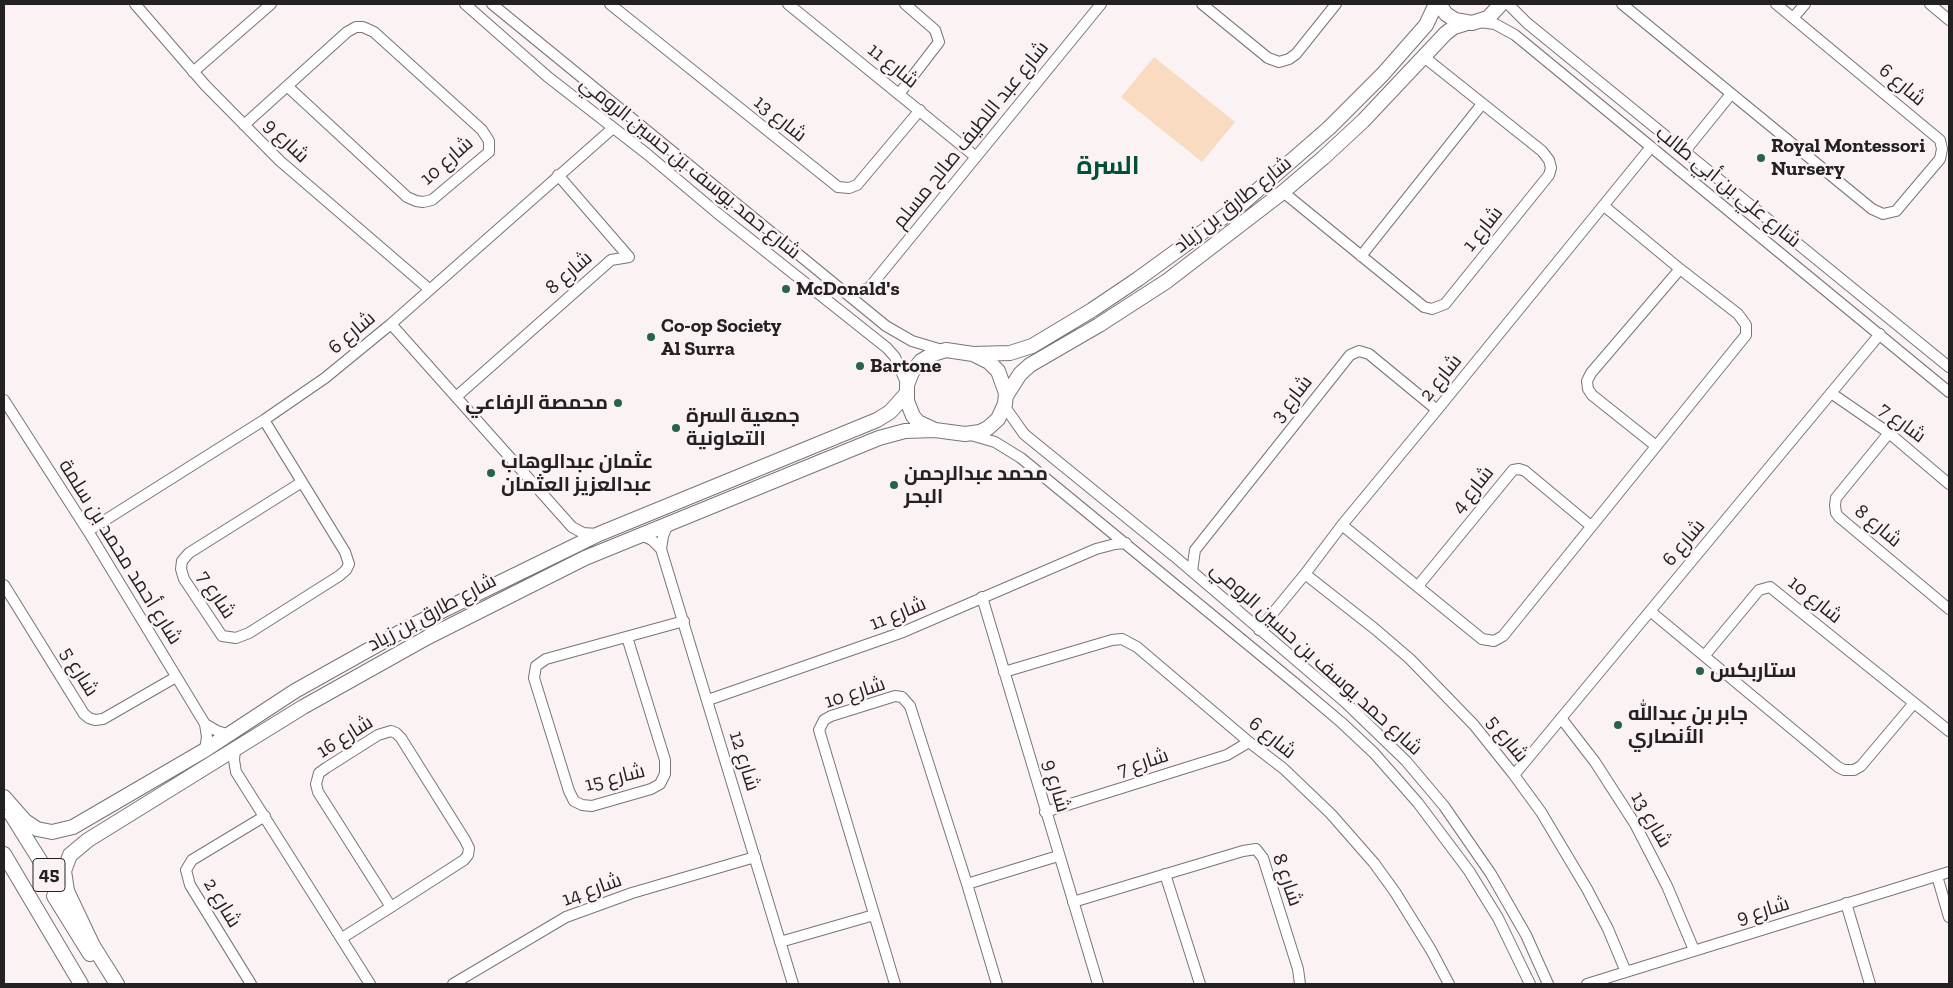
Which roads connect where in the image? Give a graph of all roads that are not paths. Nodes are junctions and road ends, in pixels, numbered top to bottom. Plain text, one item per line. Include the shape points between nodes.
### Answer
1 (134, 4) edge
2 (270, 4) edge
3 (465, 4) edge
4 (492, 4) edge
5 (610, 4) edge
6 (788, 4) edge
7 (905, 4) edge
8 (1101, 4) edge
9 (1202, 4) edge
10 (1336, 4) edge
11 (1437, 4) edge
12 (1501, 4) edge
13 (1508, 4) edge
14 (1622, 4) edge
15 (1776, 4) edge
16 (1805, 4) edge
17 (1930, 4) edge
18 (1793, 18) junction
19 (1949, 20) edge
20 (514, 23) junction
21 (1472, 23) junction
22 (1527, 23) junction
23 (500, 34) junction
24 (1515, 35) junction
25 (533, 39) junction
26 (521, 53) junction
27 (1424, 57) junction
28 (193, 72) junction
29 (287, 86) junction
30 (899, 94) junction
31 (1731, 94) junction
32 (1482, 104) junction
33 (1350, 107) junction
34 (920, 110) junction
35 (1363, 121) junction
36 (244, 125) junction
37 (613, 128) junction
38 (1329, 128) junction
39 (1342, 142) junction
40 (1651, 147) junction
41 (1685, 151) junction
42 (976, 157) junction
43 (558, 175) junction
44 (1283, 192) junction
45 (1604, 206) junction
46 (1770, 220) junction
47 (1755, 232) junction
48 (1787, 235) junction
49 (1775, 248) junction
50 (1362, 256) junction
51 (1680, 269) junction
52 (869, 288) junction
53 (429, 289) junction
54 (847, 292) junction
55 (868, 310) junction
56 (390, 324) junction
57 (1880, 334) junction
58 (946, 350) junction
59 (973, 354) junction
60 (1949, 367) edge
61 (907, 389) junction
62 (1949, 392) edge
63 (1831, 393) junction
64 (456, 396) junction
65 (4, 401) edge
66 (1005, 402) junction
67 (1438, 410) junction
68 (264, 420) junction
69 (935, 430) junction
70 (1889, 433) junction
71 (966, 434) junction
72 (1656, 446) junction
73 (1070, 472) junction
74 (302, 482) junction
75 (1949, 484) edge
76 (1057, 488) junction
77 (668, 524) junction
78 (1101, 524) junction
79 (1342, 525) junction
80 (1591, 526) junction
81 (88, 532) junction
82 (598, 534) junction
83 (641, 535) junction
84 (1126, 543) junction
85 (661, 549) junction
86 (1096, 549) junction
87 (1195, 550) junction
88 (1174, 556) junction
89 (1192, 571) junction
90 (1305, 574) junction
91 (4, 585) edge
92 (1418, 586) junction
93 (982, 597) junction
94 (1949, 609) edge
95 (439, 611) junction
96 (1650, 611) junction
97 (684, 621) junction
98 (447, 626) junction
99 (1259, 630) junction
100 (627, 637) junction
101 (1705, 656) junction
102 (1004, 672) junction
103 (176, 676) junction
104 (295, 691) junction
105 (708, 700) junction
106 (1914, 703) junction
107 (303, 708) junction
108 (1562, 718) junction
109 (205, 724) junction
110 (1949, 731) edge
111 (230, 735) junction
112 (1249, 742) junction
113 (235, 749) junction
114 (205, 750) junction
115 (214, 762) junction
116 (236, 772) junction
117 (1514, 775) junction
118 (1429, 788) junction
119 (4, 797) edge
120 (1414, 798) junction
121 (4, 802) edge
122 (1444, 806) junction
123 (1045, 812) junction
124 (265, 816) junction
125 (1429, 816) junction
126 (87, 820) junction
127 (94, 836) junction
128 (4, 854) edge
129 (1058, 856) junction
130 (755, 857) junction
131 (44, 867) junction
132 (9, 868) edge
133 (1949, 872) edge
134 (1165, 874) junction
135 (1937, 876) junction
136 (967, 884) junction
137 (1073, 902) junction
138 (1846, 903) junction
139 (391, 907) junction
140 (874, 915) junction
141 (1949, 917) edge
142 (342, 938) junction
143 (780, 942) junction
144 (94, 948) junction
145 (1694, 950) junction
146 (1626, 972) junction
147 (1550, 982) edge
148 (82, 984) edge
149 (109, 984) edge
150 (117, 984) edge
151 (251, 984) edge
152 (370, 984) edge
153 (453, 984) edge
154 (793, 984) edge
155 (895, 984) edge
156 (997, 984) edge
157 (1098, 984) edge
158 (1200, 984) edge
159 (1300, 984) edge
160 (1448, 984) edge
161 (1530, 984) edge
162 (1587, 984) edge
163 (1870, 984) edge

1 - 28 street, شارع 9
2 - 28 street
3 - 23 street, شارع حمد يوسف بن حسين الرومي
4 - 20 street, شارع حمد يوسف بن حسين الرومي
5 - 34 street, شارع 13 via 838,187 857,185
6 - 30 street, شارع 11
7 - 30 street via 936,30 939,42
8 - 42 street, شارع عبد اللطيف صالح مسلم
9 - 10 street via 1268,58 1279,62 1296,54
11 - 21 main road via 1450,18
11 - 33 main road, شارع طارق بن زياد via 1426,25
12 - 21 main road, شارع طارق بن زياد via 1493,14
13 - 22 street, شارع علي بن أبي طالب
14 - 31 street, شارع 6
15 - 18 street, شارع 6
16 - 18 street
17 - 19 street
18 - 31 street, شارع 6 via 1932,133 1942,144 1940,159 1896,211 1879,213
20 - 23 street via 510,34
20 - 25 street, شارع حمد يوسف بن حسين الرومي
21 - 24 street, شارع علي بن أبي طالب via 1495,24
21 - 27 main road, شارع طارق بن زياد via 1451,29
22 - 24 street via 1519,25
22 - 41 street, شارع علي بن أبي طالب
23 - 26 street, شارع حمد يوسف بن حسين الرومي
24 - 40 street, شارع علي بن أبي طالب
25 - 26 street via 527,37 521,41 518,47
25 - 54 street, شارع حمد يوسف بن حسين الرومي
26 - 37 street, شارع حمد يوسف بن حسين الرومي
27 - 32 street, شارع 1
27 - 35 main road, شارع طارق بن زياد
28 - 36 street, شارع 9
29 - 29 street, شارع 10 via 349,30 367,28 482,130 489,141 489,152 432,200 416,201 407,197
29 - 36 street, شارع 10
30 - 34 street, شارع 11
31 - 41 street
32 - 50 street
32 - 50 street, شارع 1 via 1545,154 1550,164 1549,175 1442,306 1424,307
33 - 35 main road via 1350,119 1356,123
33 - 38 main road, شارع طارق بن زياد
34 - 42 street, شارع 11
35 - 39 main road, شارع طارق بن زياد
36 - 53 street, شارع 9 via 293,172
37 - 43 street, شارع 6
37 - 61 street, شارع حمد يوسف بن حسين الرومي via 887,348 895,357
38 - 39 main road via 1341,128
38 - 59 main road, شارع طارق بن زياد via 1244,202 1092,310 1024,349 1003,354
39 - 44 main road, شارع طارق بن زياد
40 - 45 street, شارع 2
40 - 47 street, شارع علي بن أبي طالب
41 - 46 street, شارع علي بن أبي طالب
42 - 52 street, شارع عبد اللطيف صالح مسلم
43 - 53 street, شارع 6
43 - 64 street, شارع 8 via 629,257 611,260
44 - 50 street, شارع 1
44 - 66 main road, شارع طارق بن زياد via 1146,296 1030,365 1020,374
45 - 51 street
45 - 67 street, شارع 2
46 - 47 street via 1768,230
46 - 48 street, شارع علي بن أبي طالب
47 - 49 street, شارع علي بن أبي طالب
48 - 49 street via 1776,240
48 - 60 street, شارع علي بن أبي طالب
49 - 57 street, شارع علي بن أبي طالب
51 - 72 street via 1738,314 1747,332
51 - 72 street via 1589,375 1588,381 1592,395
52 - 54 street
52 - 55 street
53 - 56 street, شارع 6
54 - 55 street, شارع حمد يوسف بن حسين الرومي
55 - 58 street, شارع حمد يوسف بن حسين الرومي via 904,337
56 - 64 street
56 - 68 street, شارع 6 via 325,378
57 - 62 street, شارع علي بن أبي طالب
57 - 63 street, شارع 6
58 - 59 main road
58 - 61 main road via 921,361 912,372
59 - 66 main road via 994,366 1000,377
61 - 69 main road via 907,401 913,416
61 - 82 main road, شارع طارق بن زياد via 890,412 877,420
63 - 70 street, شارع 7
63 - 96 street, شارع 6
64 - 82 street via 572,527 583,533
65 - 81 street, شارع أحمد محمد بن سلمة
66 - 71 main road via 998,419 988,428
66 - 73 street, شارع حمد يوسف بن حسين الرومي via 1024,434
67 - 79 street, شارع 2
67 - 87 street, شارع 3 via 1370,354 1359,351 1350,355
68 - 74 street, شارع 7
68 - 81 street, شارع 6
69 - 71 main road
69 - 77 main road, شارع طارق بن زياد via 905,431 879,438
70 - 75 street, شارع 7
70 - 94 street, شارع 8 via 1836,498 1836,513
71 - 76 street, شارع حمد يوسف بن حسين الرومي via 1004,447
72 - 80 street
73 - 76 street via 1059,477
73 - 88 street, شارع حمد يوسف بن حسين الرومي
74 - 74 street, شارع 7 via 347,554 348,568 244,636 231,639 222,636 184,579 182,561 189,553
76 - 78 street, شارع حمد يوسف بن حسين الرومي
77 - 83 main road, شارع طارق بن زياد
77 - 85 street
78 - 84 street, شارع حمد يوسف بن حسين الرومي
78 - 86 street via 1103,537
79 - 90 street, شارع 2
79 - 92 street
80 - 92 street via 1497,640 1482,639
80 - 92 street, شارع 4 via 1525,471 1513,470
81 - 103 street, شارع أحمد محمد بن سلمة
82 - 95 main road, شارع طارق بن زياد
83 - 85 street
83 - 98 main road, شارع طارق بن زياد
84 - 86 street, شارع 11
84 - 120 street, شارع حمد يوسف بن حسين الرومي via 1342,723
85 - 97 street, شارع 12
86 - 93 street, شارع 11
87 - 88 street
87 - 89 street
88 - 89 street, شارع حمد يوسف بن حسين الرومي
89 - 99 street, شارع حمد يوسف بن حسين الرومي
90 - 99 street, شارع 2
90 - 117 street, شارع 5 via 1410,659 1474,725
91 - 103 street, شارع 5 via 89,718 103,720
93 - 102 street, شارع 9
93 - 105 street, شارع 11 via 889,637
95 - 98 main road via 449,616
95 - 104 main road, شارع طارق بن زياد
96 - 101 street
96 - 108 street, شارع 6
97 - 100 street, شارع 15
97 - 105 street, شارع 12
98 - 107 main road, شارع طارق بن زياد
99 - 118 street, شارع حمد يوسف بن حسين الرومي via 1358,714
100 - 100 street, شارع 15 via 542,661 534,669 569,791 574,801 582,805 592,806 651,789 660,784 665,774 665,760
101 - 106 street via 1844,770 1861,766
101 - 106 street, شارع 10 via 1759,590 1768,587
102 - 112 street, شارع 6 via 1103,642 1126,641
102 - 123 street, شارع 9
103 - 109 street, شارع أحمد محمد بن سلمة
104 - 107 main road via 293,700
104 - 111 main road, شارع طارق بن زياد
105 - 130 street, شارع 12
106 - 110 street, شارع 10
107 - 113 main road, شارع طارق بن زياد
108 - 117 street, شارع 6
108 - 145 street, شارع 13 via 1635,824 1667,886
109 - 111 street
109 - 114 street
111 - 114 main road, شارع طارق بن زياد
112 - 123 street, شارع 7 via 1227,755
112 - 160 street, شارع 6 via 1284,769 1331,814 1374,863 1431,950
113 - 115 main road, شارع طارق بن زياد
113 - 116 street
114 - 126 main road, شارع طارق بن زياد
115 - 116 street
115 - 127 main road, شارع طارق بن زياد
116 - 124 street
117 - 146 street, شارع 5 via 1587,889
118 - 120 street via 1424,797
118 - 122 street, شارع حمد يوسف بن حسين الرومي
119 - 126 main road, شارع طارق بن زياد via 30,826 44,831 67,830
120 - 125 street, شارع حمد يوسف بن حسين الرومي
121 - 131 main road, 45
122 - 125 street via 1433,810
122 - 147 street, شارع حمد يوسف بن حسين الرومي via 1504,896
123 - 129 street, شارع 9
124 - 142 street
124 - 151 street, شارع 2 via 192,860 186,870 190,885
125 - 161 street, شارع حمد يوسف بن حسين الرومي via 1484,894
126 - 127 main road via 86,832
127 - 144 main road, شارع طارق بن زياد via 70,855 64,878 69,897
128 - 132 main road, 45
129 - 136 street
129 - 137 street, شارع 9
130 - 143 street, شارع 12
130 - 153 street, شارع 14 via 617,898 566,917
131 - 144 main road, 45
131 - 149 main road via 47,885
132 - 148 main road
133 - 135 street, شارع 9
134 - 137 street, شارع 8
134 - 158 street
134 - 159 street, شارع 8 via 1243,851 1258,850 1298,969
135 - 138 street, شارع 9
135 - 141 street
136 - 140 street, شارع 10 via 908,702 902,697 892,696 831,716 822,722 819,733
136 - 156 street, شارع 10
137 - 157 street, شارع 9
138 - 145 street, شارع 9
138 - 163 street
139 - 139 street, شارع 16 via 464,860 469,851 401,738 391,731 378,735 326,768 319,773 316,784
139 - 142 street, شارع 16
140 - 143 street
140 - 155 street, شارع 10
142 - 152 street
143 - 154 street, شارع 12
144 - 150 main road
145 - 146 street, شارع 9
146 - 162 street, شارع 9

